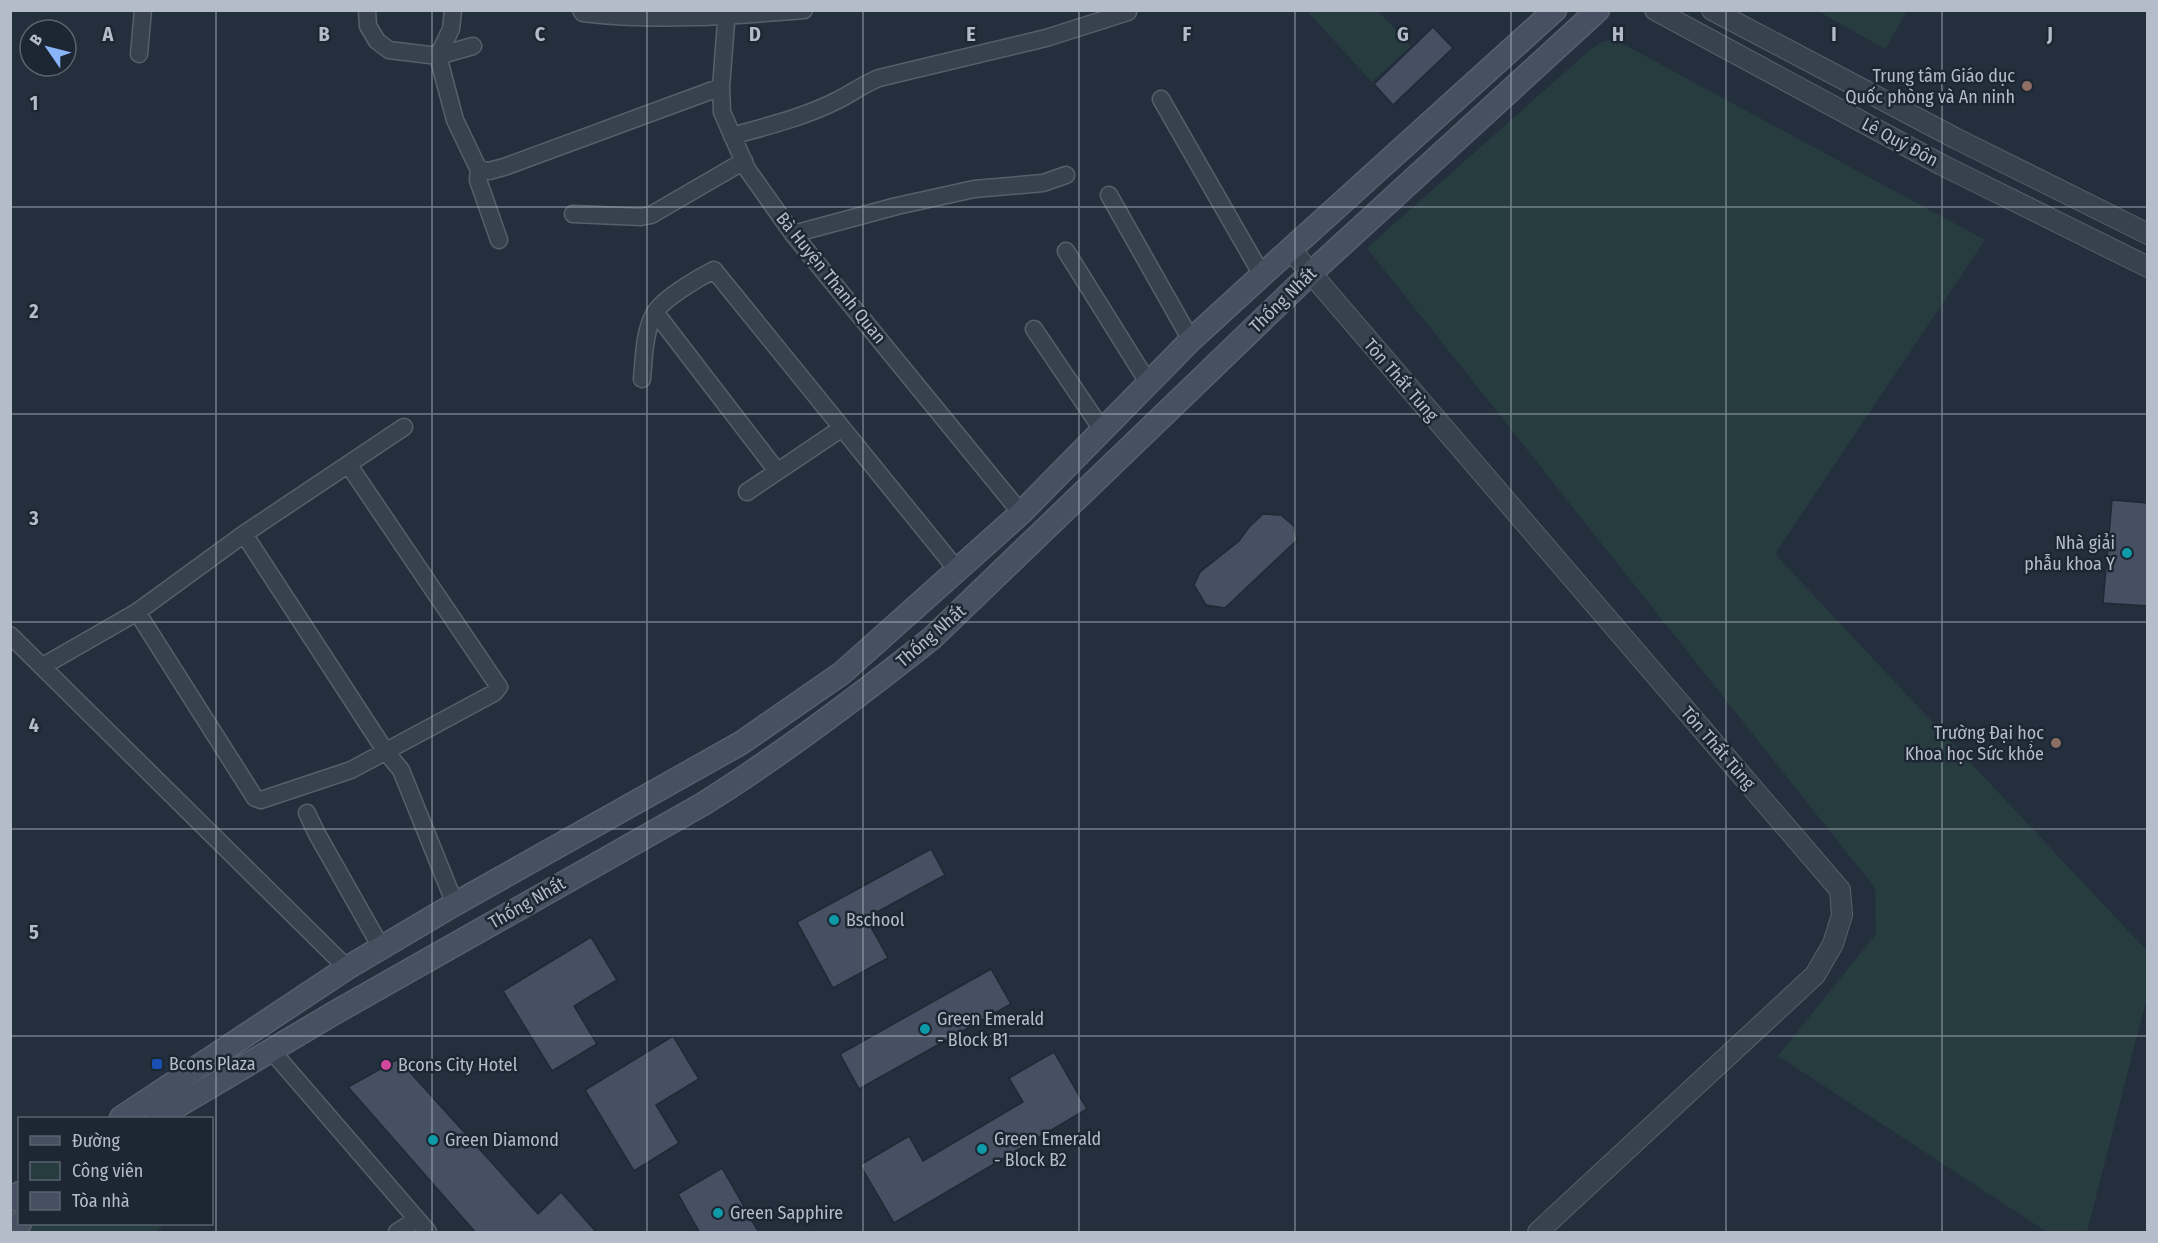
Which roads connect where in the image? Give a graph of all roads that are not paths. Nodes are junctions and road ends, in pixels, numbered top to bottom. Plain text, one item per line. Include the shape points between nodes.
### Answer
1 (143, 10) edge
2 (367, 10) edge
3 (453, 10) edge
4 (581, 10) edge
5 (804, 10) edge
6 (1555, 10) edge
7 (1598, 10) edge
8 (1655, 10) edge
9 (1712, 10) edge
10 (1128, 12) dead end
11 (727, 13) edge
12 (473, 46) dead end
13 (139, 54) dead end
14 (438, 57) junction
15 (720, 87) junction
16 (1161, 99) dead end
17 (732, 136) junction
18 (1955, 138) junction
19 (744, 160) junction
20 (1942, 165) junction
21 (480, 169) junction
22 (1066, 175) dead end
23 (1109, 195) dead end
24 (573, 214) dead end
25 (793, 234) junction
26 (2148, 234) edge
27 (499, 240) dead end
28 (1291, 250) junction
29 (1066, 251) dead end
30 (2148, 267) edge
31 (1310, 274) junction
32 (1262, 275) junction
33 (655, 312) junction
34 (1034, 329) dead end
35 (1191, 340) junction
36 (642, 379) dead end
37 (1149, 384) junction
38 (404, 427) dead end
39 (842, 428) junction
40 (1103, 430) junction
41 (348, 464) junction
42 (777, 471) junction
43 (747, 492) dead end
44 (1021, 513) junction
45 (243, 534) junction
46 (958, 571) junction
47 (137, 612) junction
48 (10, 634) edge
49 (43, 666) junction
50 (386, 752) junction
51 (307, 813) dead end
52 (455, 904) junction
53 (382, 949) junction
54 (347, 968) junction
55 (399, 976) junction
56 (270, 1050) junction
57 (124, 1117) edge
58 (160, 1117) edge
59 (416, 1220) junction
60 (398, 1233) edge
61 (428, 1233) edge
62 (1538, 1233) edge

1 - 13 street
2 - 14 street via 368,26 376,41 389,50
3 - 14 street
4 - 11 street via 612,16
5 - 11 street
6 - 28 main road, Thống Nhất
7 - 31 main road, Thống Nhất
8 - 20 street, Lê Quý Đôn
9 - 18 street, Lê Quý Đôn
10 - 17 street via 1046,38 879,78 839,100
11 - 15 street, Bà Huyện Thanh Quan
12 - 14 street
14 - 21 street via 455,120
15 - 17 street, Bà Huyện Thanh Quan via 722,112
15 - 21 street via 504,167
16 - 32 street
17 - 19 street, Bà Huyện Thanh Quan
18 - 20 street
18 - 26 street, Lê Quý Đôn
19 - 24 street via 651,215
19 - 25 street, Bà Huyện Thanh Quan
20 - 30 street, Lê Quý Đôn
21 - 27 street via 478,180
22 - 25 street via 1043,183 974,189
23 - 35 street
25 - 44 street, Bà Huyện Thanh Quan
28 - 31 street, Tôn Thất Tùng
28 - 32 main road, Thống Nhất
29 - 37 street
31 - 55 main road, Thống Nhất via 933,638 871,687 756,771 703,804
31 - 62 street, Tôn Thất Tùng via 1840,890 1842,915 1833,944 1815,975
32 - 35 main road, Thống Nhất
33 - 36 street
33 - 39 street via 697,278 714,270
33 - 42 street
34 - 40 street
35 - 37 main road, Thống Nhất
37 - 40 main road, Thống Nhất
38 - 41 street
39 - 42 street
39 - 46 street
40 - 44 main road, Thống Nhất
41 - 45 street
41 - 50 street via 499,687 476,704
42 - 43 street
44 - 46 main road, Thống Nhất
45 - 47 street
45 - 50 street
46 - 52 main road, Thống Nhất via 842,673 741,743
47 - 49 street
47 - 50 street via 255,798 261,800 351,770
48 - 49 street
49 - 54 street
50 - 52 street via 401,770
51 - 53 street
52 - 53 main road, Thống Nhất
53 - 54 main road, Thống Nhất
53 - 55 main road
54 - 57 main road, Thống Nhất
55 - 56 main road, Thống Nhất
56 - 58 main road, Thống Nhất
56 - 59 street
59 - 60 street
59 - 61 street

